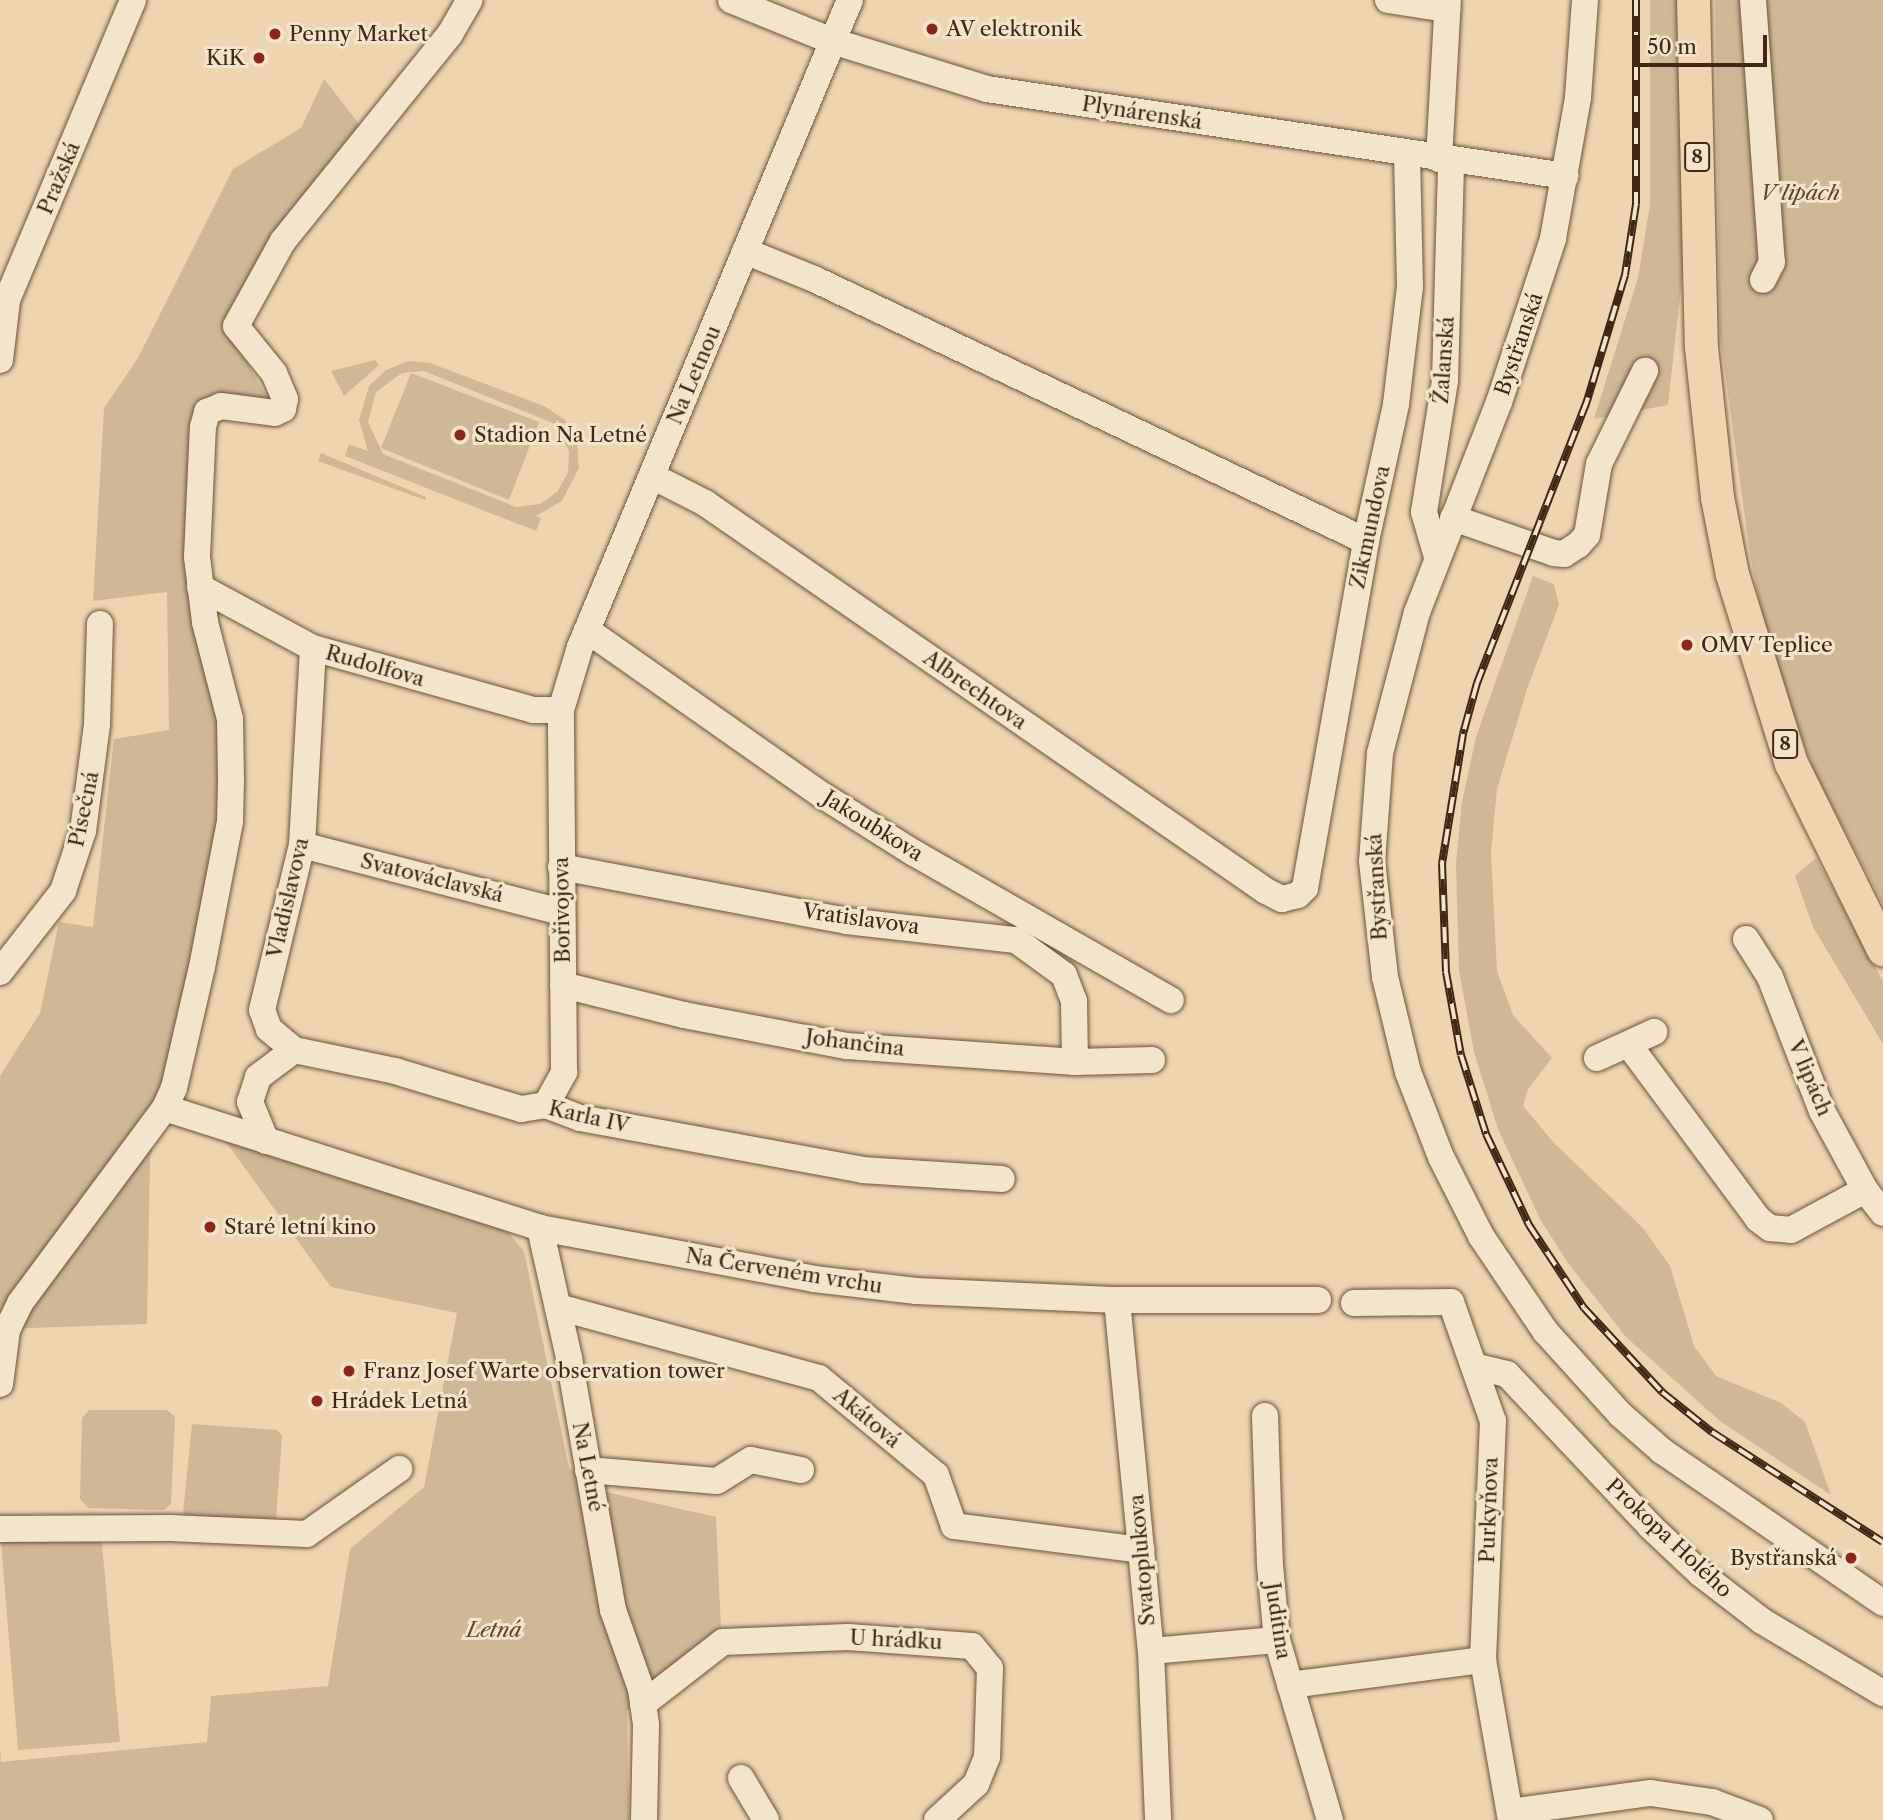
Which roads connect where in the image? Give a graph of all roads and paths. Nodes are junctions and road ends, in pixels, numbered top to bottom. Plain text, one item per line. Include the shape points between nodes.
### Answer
1 (133, 0) edge
2 (470, 0) edge
3 (731, 0) edge
4 (850, 0) edge
5 (1388, 0) edge
6 (1585, 0) edge
7 (1693, 0) edge
8 (1753, 0) edge
9 (1448, 5) edge
10 (832, 41) junction
11 (1407, 154) junction
12 (1445, 159) junction
13 (1566, 176) junction
14 (746, 251) junction
15 (1763, 279) dead end
16 (0, 360) edge
17 (1645, 371) dead end
18 (652, 476) junction
19 (1453, 518) junction
20 (1366, 541) junction
21 (1437, 557) junction
22 (200, 587) junction
23 (100, 624) dead end
24 (587, 630) junction
25 (313, 648) junction
26 (561, 710) junction
27 (302, 845) junction
28 (561, 867) junction
29 (1298, 895) joint
30 (562, 912) junction
31 (1746, 939) dead end
32 (1883, 949) edge
33 (0, 972) edge
34 (563, 985) junction
35 (1171, 1000) dead end
36 (1654, 1032) dead end
37 (1629, 1045) junction
38 (294, 1050) junction
39 (1597, 1058) dead end
40 (1152, 1060) dead end
41 (1075, 1062) junction
42 (546, 1105) junction
43 (165, 1108) junction
44 (266, 1141) junction
45 (1002, 1179) dead end
46 (1865, 1190) junction
47 (1883, 1213) edge
48 (540, 1228) junction
49 (1117, 1300) junction
50 (1318, 1300) dead end
51 (1354, 1303) dead end
52 (558, 1307) junction
53 (1474, 1366) junction
54 (0, 1384) edge
55 (1265, 1416) dead end
56 (399, 1469) dead end
57 (588, 1470) junction
58 (801, 1470) dead end
59 (0, 1529) edge
60 (1141, 1550) junction
61 (1883, 1604) edge
62 (1278, 1640) junction
63 (1150, 1651) junction
64 (1483, 1660) junction
65 (1290, 1685) junction
66 (1883, 1693) edge
67 (643, 1704) junction
68 (741, 1778) dead end
69 (1510, 1816) edge
70 (644, 1820) edge
71 (766, 1820) edge
72 (937, 1820) edge
73 (1158, 1820) edge
74 (1331, 1820) edge
75 (1760, 1820) edge

1 - 16 street, Pražská via 7,300
2 - 22 street via 450,34 284,242 236,326 274,373 285,399 283,409 275,413 221,406 207,412 197,500
3 - 10 street, Plynárenská
4 - 10 street, Na Letnou
5 - 9 street
6 - 13 street, Bystřanská via 1578,98
7 - 32 main road, 8 via 1701,347 1717,497 1732,574 1791,763 1830,850
8 - 15 street via 1772,262
9 - 12 street, Žalanská
10 - 11 street, Plynárenská via 987,89
10 - 14 street, Na Letnou
11 - 12 street, Plynárenská
11 - 20 street, Zikmundova via 1410,287 1396,404
12 - 13 street, Plynárenská
12 - 21 street, Žalanská via 1446,381 1424,512
13 - 19 street, Bystřanská via 1534,301
14 - 18 street, Na Letnou
14 - 20 street
17 - 19 street via 1599,464 1587,535 1578,545 1564,554 1554,553
18 - 24 street, Na Letnou
18 - 29 street, Albrechtova via 705,503 1266,891 1282,898
19 - 21 street, Bystřanská
20 - 29 street, Zikmundova via 1311,862 1306,888
21 - 61 street, Bystřanská via 1388,718 1377,778 1372,861 1378,932 1396,1026 1408,1072 1441,1157 1509,1282 1581,1373 1621,1415 1710,1487
22 - 25 street, Rudolfova
22 - 43 street via 230,719 230,822 183,1049
23 - 33 street, Písečná via 97,724 83,831 63,891
24 - 26 street, Na Letnou
24 - 35 street, Jakoubkova via 836,804
25 - 26 street, Rudolfova via 533,710
25 - 27 street, Vladislavova
26 - 28 street, Bořivojova
27 - 30 street, Svatováclavská
27 - 38 street, Vladislavova via 262,1010 269,1030
28 - 30 street, Bořivojova
28 - 41 street, Vratislavova via 846,921 1016,940 1063,975 1074,1001
30 - 34 street, Bořivojova
31 - 46 street, V lipách via 1770,977 1822,1111
34 - 41 street, Johančina via 684,1015 847,1046
34 - 42 street, Bořivojova via 564,1072
36 - 37 street
37 - 39 street
37 - 46 street via 1758,1219 1770,1228 1791,1230
38 - 42 street, Karla IV via 395,1071 521,1109
38 - 44 street via 258,1077 250,1102
40 - 41 street, Johančina
42 - 45 street, Karla IV via 580,1118 862,1170
43 - 44 street, Na Červeném vrchu
43 - 54 street via 20,1303 7,1330
44 - 48 street, Na Červeném vrchu
46 - 47 street, V lipách
48 - 49 street, Na Červeném vrchu via 814,1279 916,1291
48 - 52 street, Na Letné
49 - 50 street, Na Červeném vrchu
49 - 60 street, Svatoplukova
51 - 53 street, Purkyňova via 1451,1302
52 - 57 street, Na Letné
52 - 60 street, Akátová via 819,1378 936,1475 954,1526
53 - 64 street, Purkyňova via 1493,1421
53 - 66 street, Prokopa Holého via 1507,1374 1650,1527 1701,1574 1762,1621
55 - 62 street, Juditina via 1270,1565
56 - 59 street via 307,1534 170,1528
57 - 58 street via 717,1481 751,1460
57 - 67 street, Na Letné via 614,1610
60 - 63 street, Svatoplukova
62 - 63 street
62 - 65 street, Juditina
63 - 73 street, Svatoplukova
64 - 65 street
64 - 69 street, Purkyňova
65 - 74 street, Juditina
67 - 70 street, Na Letné
67 - 72 street, U hrádku via 723,1642 848,1637 972,1647 990,1668 987,1757 976,1784
68 - 71 street
69 - 75 street via 1609,1795 1651,1793 1712,1802

